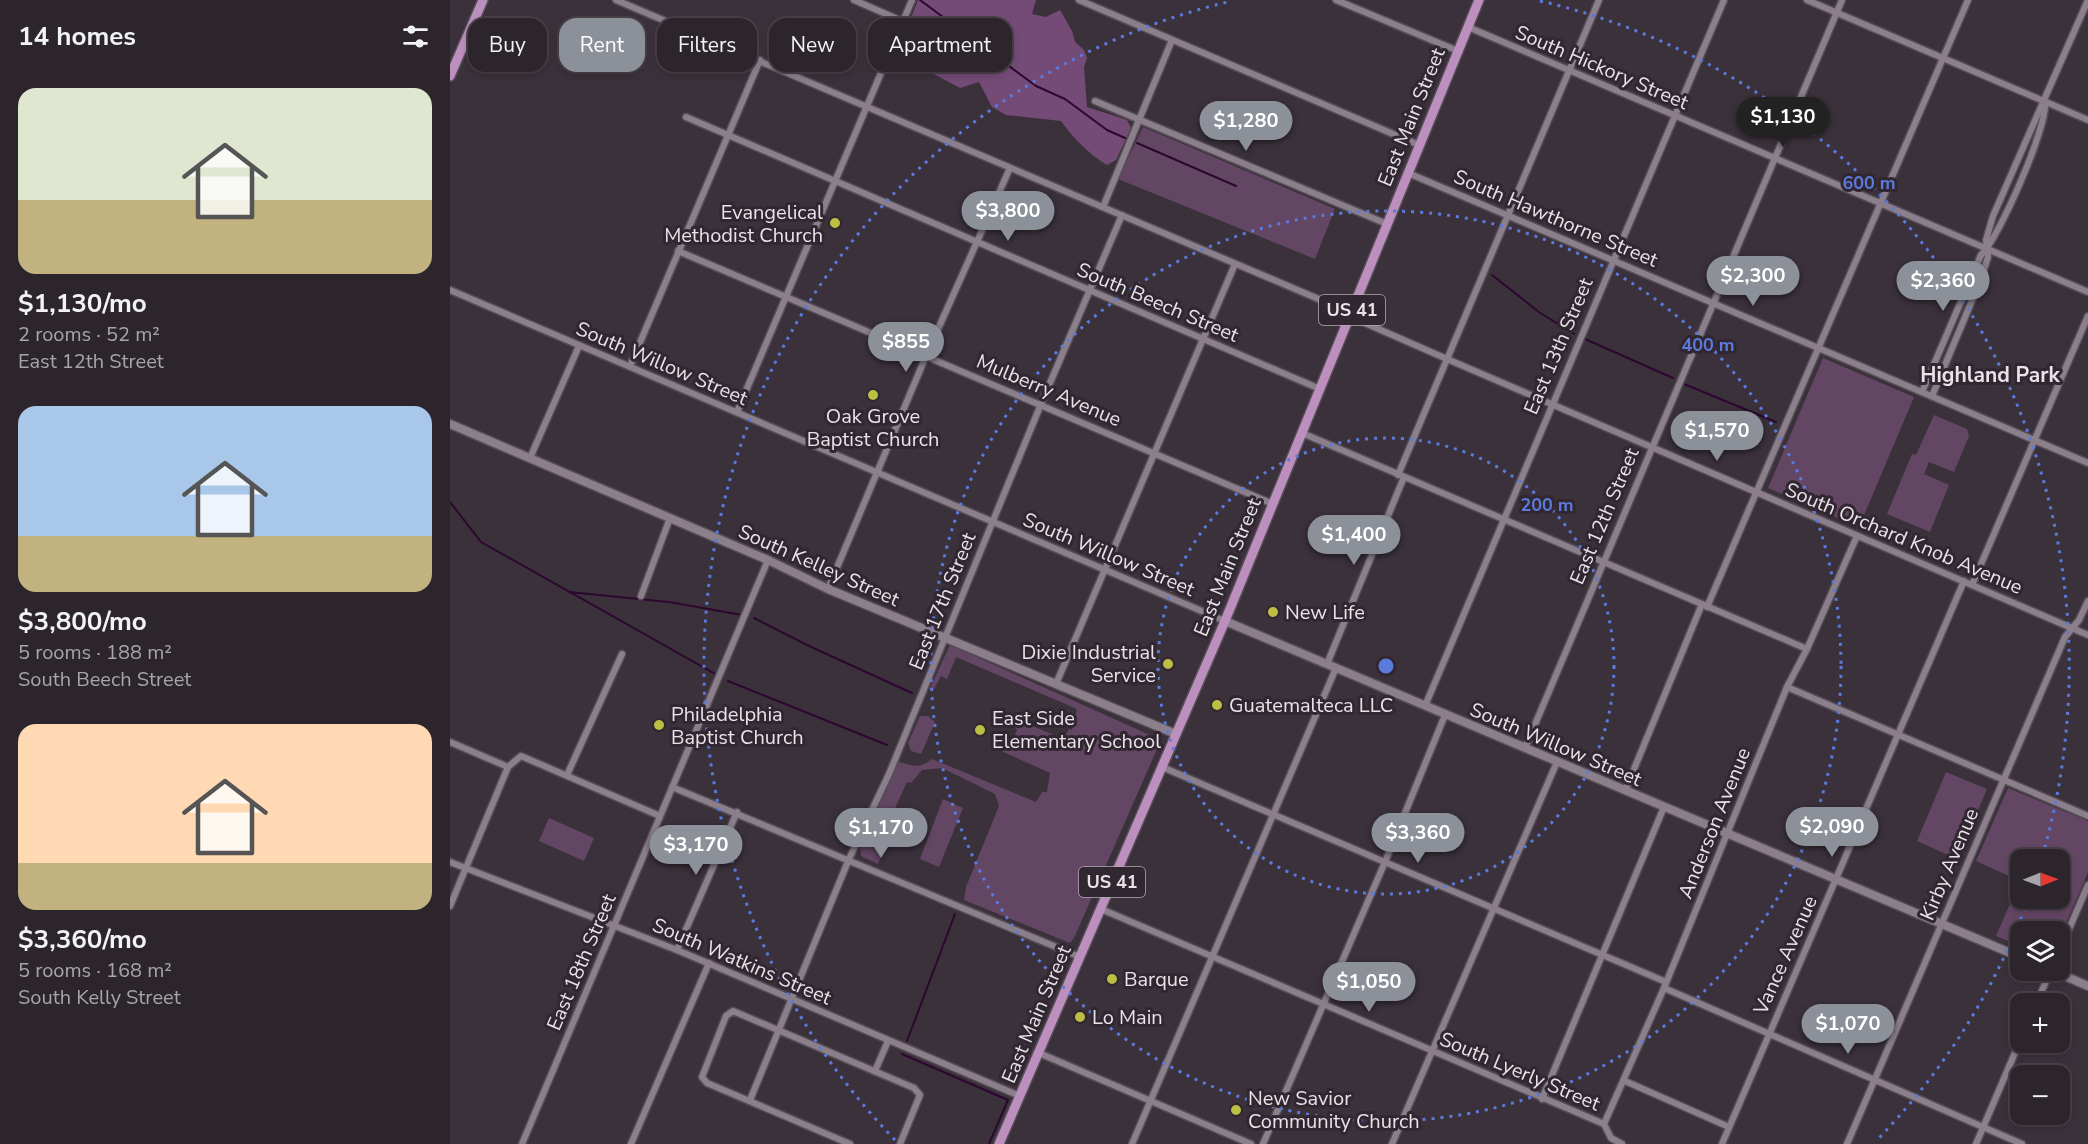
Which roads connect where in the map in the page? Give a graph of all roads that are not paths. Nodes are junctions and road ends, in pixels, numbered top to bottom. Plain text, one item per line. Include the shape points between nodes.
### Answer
1 (483, 0) edge
2 (616, 0) edge
3 (854, 0) edge
4 (912, 0) edge
5 (1079, 0) edge
6 (1336, 0) edge
7 (1479, 0) edge
8 (1599, 0) edge
9 (1724, 0) edge
10 (1806, 0) edge
11 (1842, 0) edge
12 (1968, 0) edge
13 (2088, 0) edge
14 (629, 3) edge
15 (1837, 13) junction
16 (895, 18) edge
17 (903, 18) edge
18 (1468, 27) junction
19 (1172, 40) junction
20 (1458, 51) junction
21 (1944, 59) junction
22 (760, 60) junction
23 (1569, 71) junction
24 (882, 72) edge
25 (450, 76) edge
26 (1095, 101) dead end
27 (2045, 102) junction
28 (869, 106) junction
29 (1674, 115) junction
30 (686, 117) dead end
31 (1140, 120) junction
32 (2088, 120) edge
33 (727, 135) junction
34 (1419, 145) junction
35 (1775, 158) junction
36 (1010, 168) junction
37 (1408, 173) junction
38 (835, 182) junction
39 (1883, 204) junction
40 (1103, 207) junction
41 (1122, 215) junction
42 (1508, 215) junction
43 (1387, 224) junction
44 (977, 243) junction
45 (1987, 249) junction
46 (678, 251) junction
47 (1612, 260) junction
48 (1235, 264) junction
49 (450, 290) edge
50 (1090, 290) junction
51 (2088, 292) edge
52 (785, 295) junction
53 (1712, 302) junction
54 (1351, 315) junction
55 (2088, 316) edge
56 (1203, 339) junction
57 (579, 346) junction
58 (1818, 348) junction
59 (926, 356) junction
60 (1447, 359) junction
61 (630, 366) junction
62 (1320, 389) junction
63 (1922, 392) junction
64 (1932, 396) junction
65 (1041, 404) junction
66 (1551, 405) junction
67 (737, 412) junction
68 (450, 424) edge
69 (1302, 433) junction
70 (2035, 440) junction
71 (1651, 447) junction
72 (1155, 453) junction
73 (530, 458) junction
74 (2088, 463) edge
75 (878, 473) junction
76 (1401, 476) junction
77 (1756, 492) junction
78 (1273, 504) junction
79 (670, 518) junction
80 (1502, 519) junction
81 (992, 522) junction
82 (1857, 536) junction
83 (768, 560) junction
84 (1603, 562) junction
85 (1104, 571) junction
86 (1964, 581) junction
87 (1972, 585) junction
88 (828, 589) junction
89 (641, 596) dead end
90 (2088, 601) edge
91 (1704, 606) junction
92 (1225, 621) junction
93 (2073, 628) junction
94 (2088, 635) edge
95 (945, 637) junction
96 (1807, 650) junction
97 (622, 654) dead end
98 (1327, 664) junction
99 (1336, 668) junction
100 (1056, 684) junction
101 (1787, 687) junction
102 (1425, 706) junction
103 (1444, 715) junction
104 (1176, 734) junction
105 (1898, 735) junction
106 (450, 742) edge
107 (1525, 748) junction
108 (1557, 762) junction
109 (508, 767) junction
110 (1162, 767) junction
111 (567, 774) junction
112 (2004, 779) junction
113 (672, 787) junction
114 (1625, 791) junction
115 (1664, 807) junction
116 (736, 812) junction
117 (1274, 815) junction
118 (660, 816) junction
119 (2088, 816) edge
120 (1728, 834) junction
121 (849, 859) junction
122 (450, 862) edge
123 (1385, 862) junction
124 (466, 868) junction
125 (1837, 878) junction
126 (2088, 885) edge
127 (450, 906) edge
128 (1101, 909) junction
129 (1493, 909) junction
130 (1942, 923) junction
131 (613, 927) junction
132 (2070, 927) edge
133 (677, 950) junction
134 (2010, 953) edge
135 (1603, 956) junction
136 (1080, 957) junction
137 (1212, 958) junction
138 (709, 963) junction
139 (2070, 978) edge
140 (1665, 985) junction
141 (2088, 986) edge
142 (792, 999) junction
143 (1321, 1005) junction
144 (778, 1031) junction
145 (1768, 1035) junction
146 (888, 1041) junction
147 (1431, 1052) junction
148 (1039, 1053) junction
149 (2015, 1053) edge
150 (875, 1071) junction
151 (1874, 1080) junction
152 (1625, 1082) junction
153 (1020, 1096) junction
154 (1542, 1099) junction
155 (750, 1100) junction
156 (1150, 1100) junction
157 (1604, 1125) junction
158 (1729, 1127) junction
159 (1984, 1127) junction
160 (522, 1144) edge
161 (631, 1144) edge
162 (850, 1144) edge
163 (900, 1144) edge
164 (999, 1144) edge
165 (1132, 1144) edge
166 (1251, 1144) edge
167 (1263, 1144) edge
168 (1392, 1144) edge
169 (1622, 1144) edge
170 (1722, 1144) edge
171 (1847, 1144) edge
172 (1976, 1144) edge
173 (2022, 1144) edge

1 - 25 main road
2 - 14 street, South Orchard Knob Avenue
3 - 16 street
4 - 17 street
5 - 19 street
6 - 20 street
7 - 18 main road, East Main Street / US 41
8 - 23 street
9 - 29 street, East 13th Street
10 - 15 street
11 - 15 street, East 12th Street
12 - 21 street
13 - 27 street
14 - 22 street, South Orchard Knob Avenue
15 - 21 street
15 - 35 street, East 12th Street
18 - 20 main road, East Main Street / US 41
18 - 23 street, South Hickory Street
19 - 31 street
19 - 34 street
20 - 34 main road, East Main Street / US 41
21 - 27 street
21 - 39 street
22 - 28 street, South Orchard Knob Avenue
22 - 33 street
23 - 29 street, South Hickory Street
23 - 42 street
24 - 28 street
26 - 31 street
27 - 32 street
27 - 45 street via 2043,126
27 - 45 street via 1993,216
28 - 36 street, South Orchard Knob Avenue
28 - 38 street
29 - 35 street, South Hickory Street
29 - 47 street, East 13th Street
30 - 33 street, South Beech Street
31 - 40 street
31 - 43 street
33 - 38 street, South Beech Street
33 - 46 street
34 - 37 main road, East Main Street / US 41
35 - 39 street, South Hickory Street
35 - 53 street, East 12th Street
36 - 40 street, South Orchard Knob Avenue
36 - 44 street
37 - 42 street, South Hawthorne Street
37 - 43 main road, East Main Street / US 41
38 - 44 street, South Beech Street
38 - 52 street
39 - 45 street, South Hickory Street
39 - 58 street
40 - 41 street, South Orchard Knob Avenue
41 - 48 street, South Orchard Knob Avenue
41 - 50 street, East 17th Street
42 - 47 street, South Hawthorne Street
42 - 60 street
43 - 54 main road, East Main Street / US 41
44 - 50 street, South Beech Street
44 - 59 street
45 - 51 street, South Hickory Street
45 - 63 street
45 - 64 street via 1978,286
46 - 52 street, Mulberry Avenue
46 - 61 street
47 - 53 street, South Hawthorne Street
47 - 66 street, East 13th Street
48 - 54 street, South Orchard Knob Avenue
48 - 56 street
49 - 57 street, South Willow Street
50 - 56 street, South Beech Street
50 - 65 street, East 17th Street
52 - 59 street, Mulberry Avenue
52 - 67 street
53 - 58 street, South Hawthorne Street
53 - 71 street, East 12th Street
54 - 60 street, South Orchard Knob Avenue
54 - 62 main road, East Main Street / US 41
55 - 70 street
56 - 62 street, South Beech Street
56 - 72 street
57 - 61 street, South Willow Street
57 - 73 street
58 - 63 street, South Hawthorne Street
58 - 77 street
59 - 65 street, Mulberry Avenue
59 - 75 street
60 - 66 street, South Orchard Knob Avenue
60 - 76 street
61 - 67 street, South Willow Street
62 - 69 main road, East Main Street / US 41
63 - 64 street, South Hawthorne Street
64 - 70 street, South Hawthorne Street
65 - 72 street, Mulberry Avenue
65 - 81 street, East 17th Street
66 - 71 street, South Orchard Knob Avenue
66 - 80 street, East 13th Street
67 - 75 street, South Willow Street
68 - 73 main road, South Kelley Street
69 - 76 street
69 - 78 main road, East Main Street / US 41
70 - 74 street, South Hawthorne Street
70 - 87 street
71 - 77 street, South Orchard Knob Avenue
71 - 84 street, East 12th Street
72 - 78 street, Mulberry Avenue
72 - 85 street
73 - 79 main road, South Kelley Street
75 - 81 street, South Willow Street
75 - 88 street
76 - 80 street
76 - 98 street
77 - 82 street, South Orchard Knob Avenue
77 - 91 street
78 - 92 main road, East Main Street / US 41
79 - 83 main road, South Kelley Street
79 - 89 street
80 - 84 street
80 - 102 street, East 13th Street
81 - 85 street, South Willow Street
81 - 95 street, East 17th Street
82 - 86 street, South Orchard Knob Avenue
82 - 96 street, Anderson Avenue
83 - 88 main road, South Kelley Street
83 - 113 street, East 18th Street
84 - 91 street
84 - 107 street, East 12th Street
85 - 92 street, South Willow Street
85 - 100 street
86 - 87 street, South Orchard Knob Avenue
86 - 105 street, Vance Avenue
87 - 93 street, South Orchard Knob Avenue
88 - 95 main road, South Kelley Street
90 - 93 street, Kirby Avenue
91 - 96 street
91 - 114 street
92 - 98 main road, South Willow Street
92 - 104 main road, East Main Street / US 41
93 - 94 street, South Orchard Knob Avenue
93 - 112 street, Kirby Avenue
95 - 100 main road, South Kelley Street
95 - 121 street, East 17th Street
96 - 101 street, Anderson Avenue
97 - 111 street
98 - 99 main road, South Willow Street
99 - 102 main road, South Willow Street
99 - 117 street
100 - 104 main road, South Kelley Street
101 - 105 street
101 - 120 street, Anderson Avenue
102 - 103 main road, South Willow Street
103 - 107 main road, South Willow Street
103 - 123 street
104 - 110 main road, East Main Street / US 41
105 - 112 street
105 - 125 street, Vance Avenue
106 - 109 street
107 - 108 main road, South Willow Street
108 - 114 main road, South Willow Street
108 - 129 street
109 - 111 street via 521,756
109 - 124 street
110 - 117 street
110 - 128 main road, East Main Street / US 41
111 - 118 street
112 - 119 street
112 - 130 street, Kirby Avenue
113 - 116 street
113 - 118 street, East 18th Street
114 - 115 main road, South Willow Street
115 - 120 main road, South Willow Street
115 - 135 street
116 - 121 street
116 - 133 street
117 - 123 street
117 - 137 street
118 - 131 street, East 18th Street
120 - 125 main road, South Willow Street
120 - 140 street, Anderson Avenue
121 - 136 street
121 - 142 street, East 17th Street
122 - 124 street, South Watkins Street
123 - 129 street
123 - 143 street
124 - 127 street
124 - 131 street, South Watkins Street
125 - 130 main road, South Willow Street
125 - 145 street, Vance Avenue
126 - 132 street
128 - 136 main road, East Main Street / US 41
128 - 137 street, South Lyerly Street
129 - 135 street
129 - 147 street
130 - 134 main road, South Willow Street
130 - 151 street, Kirby Avenue
131 - 133 street, South Watkins Street
131 - 160 street, East 18th Street
133 - 138 street, South Watkins Street
135 - 140 street
135 - 154 street
136 - 148 main road, East Main Street / US 41
137 - 143 street, South Lyerly Street
137 - 156 street
138 - 142 street, South Watkins Street
138 - 161 street
139 - 141 main road
140 - 145 street
140 - 152 street, Anderson Avenue
142 - 144 street, East 17th Street
142 - 146 street, South Watkins Street
143 - 147 street, South Lyerly Street
143 - 167 street
144 - 150 street
144 - 155 street, East 17th Street
144 - 155 street via 733,1011 726,1016 702,1077 707,1083
145 - 151 street
145 - 158 street, Vance Avenue
146 - 150 street
146 - 153 street, South Watkins Street
147 - 154 street, South Lyerly Street
147 - 168 street
148 - 153 main road, East Main Street / US 41
148 - 156 street
149 - 159 street
150 - 163 street via 914,1088 920,1095
151 - 159 street
151 - 171 street, Kirby Avenue
152 - 157 street, Anderson Avenue
152 - 158 street
153 - 164 main road, East Main Street / US 41
154 - 157 street, South Lyerly Street
155 - 162 street
156 - 165 street
156 - 166 street
157 - 169 street, South Lyerly Street via 1611,1138
158 - 170 street, Vance Avenue
159 - 172 street
159 - 173 street

